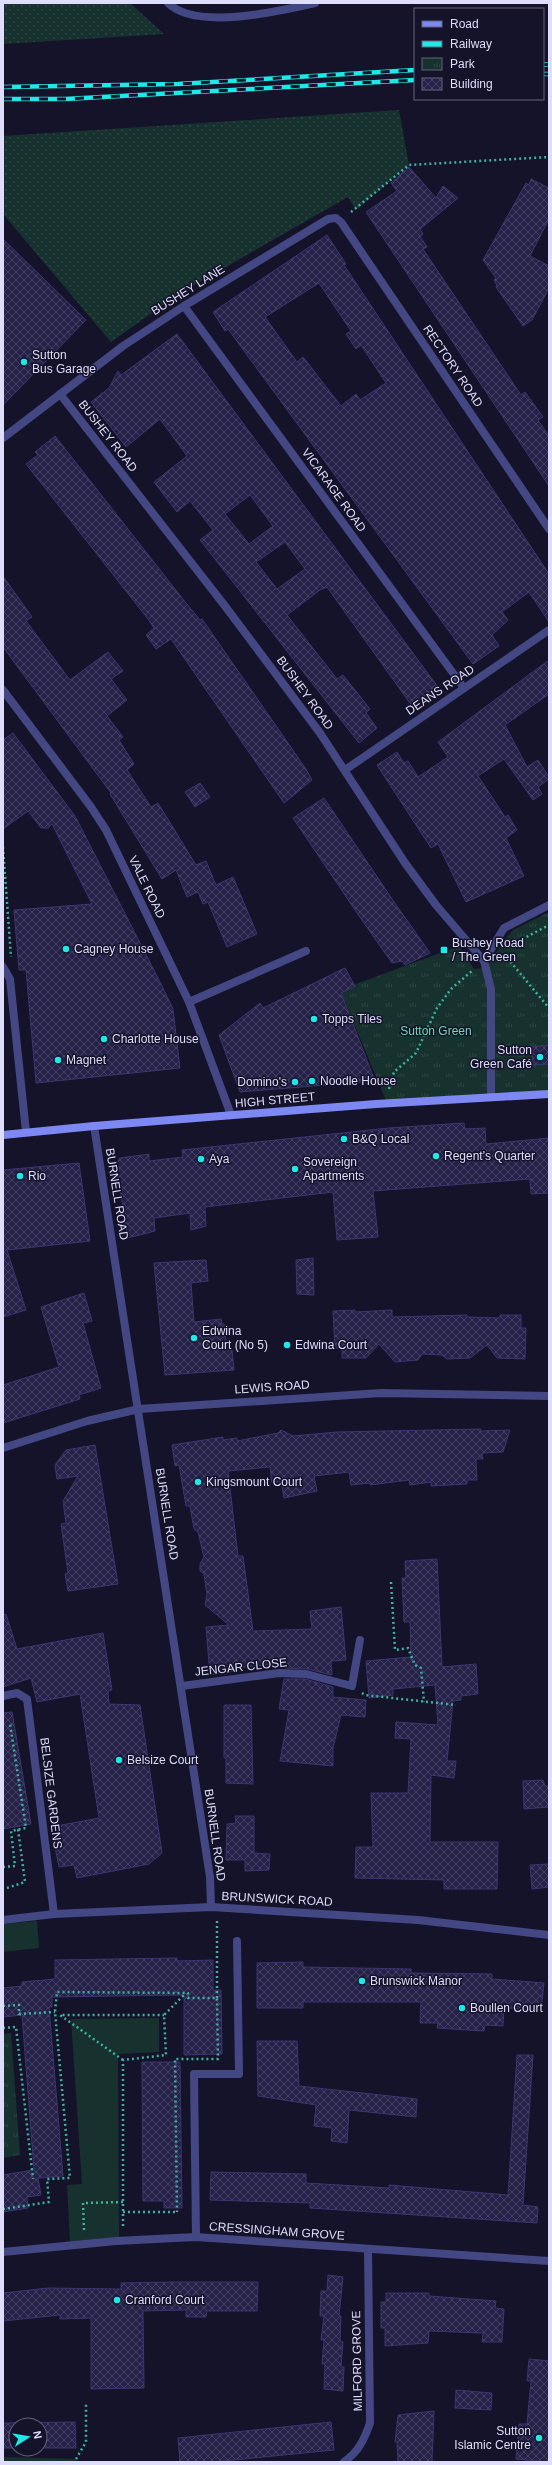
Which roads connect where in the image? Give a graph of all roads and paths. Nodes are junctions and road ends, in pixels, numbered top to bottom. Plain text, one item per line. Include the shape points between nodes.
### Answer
1 (168, 3) edge
2 (310, 4) edge
3 (549, 156) edge
4 (336, 218) junction
5 (184, 306) junction
6 (60, 394) junction
7 (3, 438) edge
8 (549, 529) edge
9 (549, 630) edge
10 (464, 688) junction
11 (3, 690) edge
12 (345, 770) junction
13 (3, 847) edge
14 (549, 905) edge
15 (495, 943) junction
16 (306, 951) dead end
17 (484, 961) junction
18 (3, 967) edge
19 (10, 979) junction
20 (189, 1002) junction
21 (549, 1008) edge
22 (549, 1094) edge
23 (491, 1096) junction
24 (387, 1103) junction
25 (231, 1115) junction
26 (94, 1126) junction
27 (26, 1132) junction
28 (3, 1135) edge
29 (549, 1396) edge
30 (139, 1409) junction
31 (3, 1448) edge
32 (391, 1582) dead end
33 (360, 1640) dead end
34 (182, 1686) junction
35 (352, 1686) junction
36 (3, 1696) edge
37 (424, 1702) junction
38 (456, 1705) dead end
39 (10, 1724) dead end
40 (18, 1829) junction
41 (3, 1867) edge
42 (7, 1888) dead end
43 (214, 1908) junction
44 (54, 1914) junction
45 (3, 1920) edge
46 (549, 1935) edge
47 (237, 1941) dead end
48 (213, 1986) dead end
49 (217, 1986) junction
50 (184, 1995) dead end
51 (217, 1998) junction
52 (3, 2006) edge
53 (55, 2012) junction
54 (164, 2015) junction
55 (3, 2028) edge
56 (123, 2060) junction
57 (33, 2179) dead end
58 (123, 2202) junction
59 (3, 2209) edge
60 (123, 2212) junction
61 (196, 2237) junction
62 (123, 2241) junction
63 (85, 2244) junction
64 (368, 2250) junction
65 (3, 2252) edge
66 (549, 2261) edge
67 (86, 2403) dead end
68 (76, 2459) dead end
69 (344, 2462) edge

1 - 2 street via 195,16 223,17 265,14
3 - 4 path via 409,165 356,210
4 - 5 street, BUSHEY LANE via 328,219
4 - 8 street, RECTORY ROAD
5 - 6 street, BUSHEY LANE via 123,346
5 - 10 street, VICARAGE ROAD
6 - 7 street
6 - 12 street, BUSHEY ROAD via 225,606
9 - 10 street, DEANS ROAD
10 - 12 street, DEANS ROAD
11 - 20 street, VALE ROAD via 106,830
12 - 17 street, BUSHEY ROAD via 405,863 436,905
13 - 19 path via 11,945
14 - 15 street via 504,928
15 - 17 street
15 - 21 path
16 - 20 street
17 - 23 street, BUSHEY ROAD via 491,990
17 - 24 path via 451,988 437,1008 416,1053 394,1072
18 - 19 street
19 - 27 street
20 - 25 street, VALE ROAD
22 - 23 main road, HIGH STREET
23 - 24 main road, HIGH STREET
24 - 25 main road, HIGH STREET
25 - 26 main road, HIGH STREET
26 - 27 main road, HIGH STREET
26 - 30 street, BURNELL ROAD
27 - 28 main road, HIGH STREET
29 - 30 street, LEWIS ROAD via 380,1393
30 - 31 street, LEWIS ROAD via 87,1421
30 - 34 street, BURNELL ROAD
32 - 37 path via 395,1650 408,1648 415,1665 421,1668
33 - 35 street
34 - 35 street, JENGAR CLOSE via 279,1673 306,1674
34 - 43 street, BURNELL ROAD
35 - 37 path via 366,1695
36 - 44 street, BELSIZE GARDENS via 17,1693 27,1699
37 - 38 path
39 - 40 path via 26,1828
40 - 41 path via 11,1831 15,1866
40 - 42 path via 25,1882
43 - 44 street, BRUNSWICK ROAD
43 - 46 street, BRUNSWICK ROAD via 418,1920
43 - 49 path
44 - 45 street, BRUNSWICK ROAD
47 - 61 street via 239,2074 194,2074
48 - 49 path
49 - 51 path
50 - 54 path
51 - 53 path, bridge via 188,1998 188,1993 57,1992
51 - 60 path, bridge via 218,2059 175,2059 177,2212
52 - 53 path via 19,2005 20,2014
53 - 59 path, bridge via 70,2178 47,2179 49,2202
54 - 56 path via 166,2055
54 - 56 path via 60,2015
55 - 57 path via 16,2027
56 - 58 path
58 - 60 path
58 - 63 path via 83,2203
60 - 62 path
61 - 62 street, CRESSINGHAM GROVE
61 - 64 street, CRESSINGHAM GROVE
62 - 63 street, CRESSINGHAM GROVE
63 - 65 street, CRESSINGHAM GROVE
64 - 66 street, CRESSINGHAM GROVE
64 - 69 street, MILFORD GROVE via 370,2423 363,2443 355,2454
67 - 68 path via 86,2442

